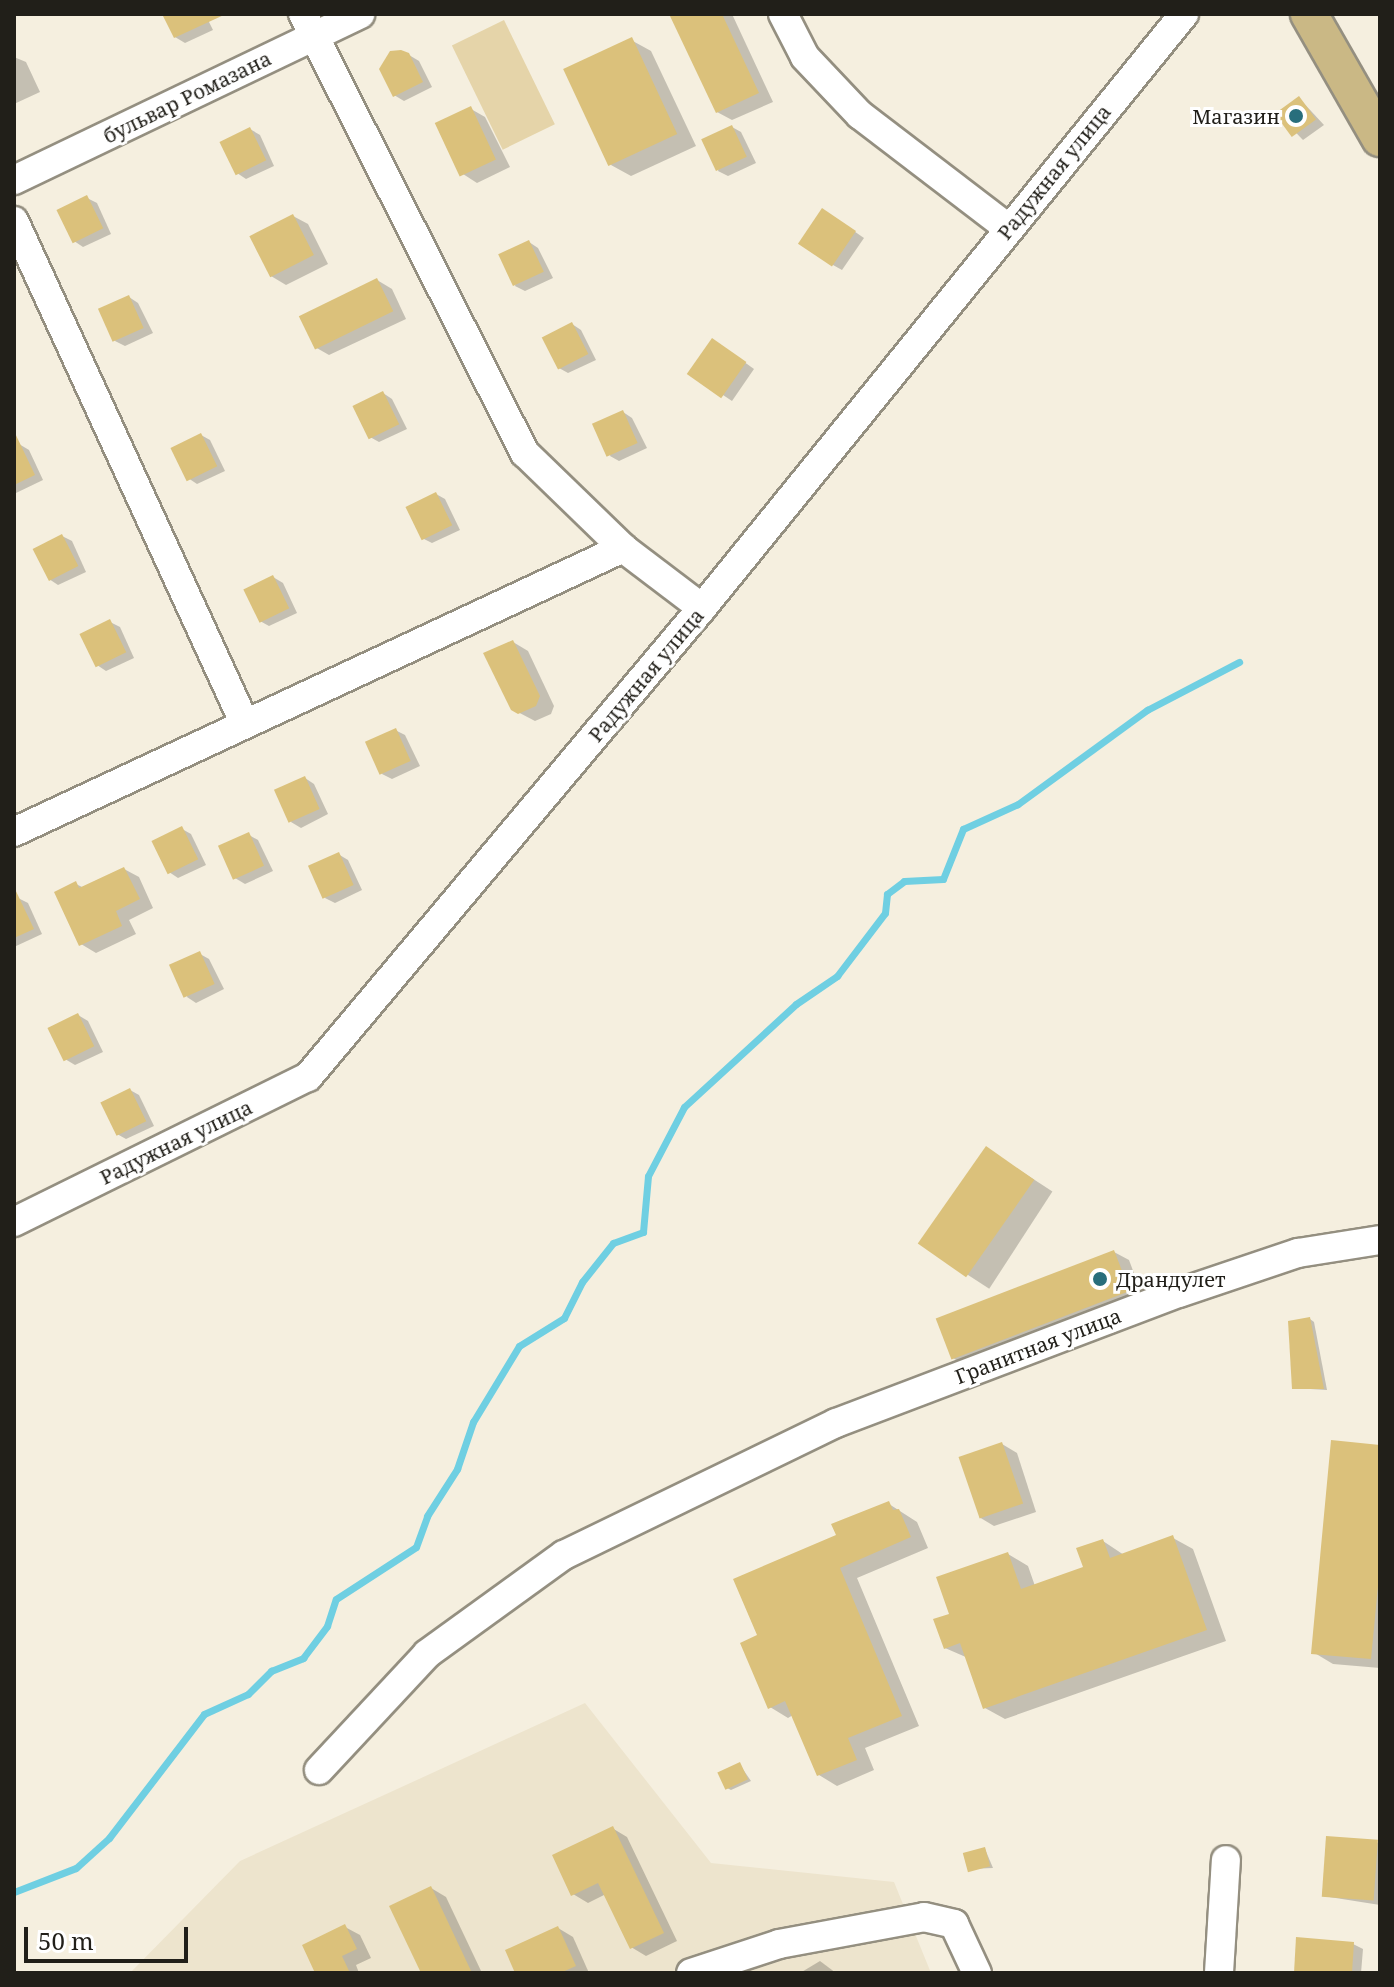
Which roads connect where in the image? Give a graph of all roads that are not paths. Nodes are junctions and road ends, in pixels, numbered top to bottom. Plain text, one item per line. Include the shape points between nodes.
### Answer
1 (360, 14) edge
2 (783, 14) edge
3 (1184, 14) edge
4 (1309, 14) edge
5 (309, 25) edge
6 (1380, 138) edge
7 (14, 180) edge
8 (14, 221) edge
9 (1008, 228) junction
10 (623, 548) junction
11 (702, 608) junction
12 (244, 722) junction
13 (14, 832) edge
14 (14, 1222) edge
15 (1380, 1240) edge
16 (319, 1770) dead end
17 (1226, 1860) dead end
18 (691, 1973) edge
19 (977, 1973) edge
20 (1219, 1973) edge

1 - 5 street, бульвар Ромазана
2 - 9 street via 805,57 860,115
3 - 9 street, Радужная улица
4 - 6 main road
5 - 7 street, бульвар Ромазана
5 - 10 street via 525,453
8 - 12 street
9 - 11 street, Радужная улица
10 - 11 street
10 - 12 street
11 - 14 street, Радужная улица via 308,1077
12 - 13 street
15 - 16 street, Гранитная улица via 1298,1253 1193,1288 836,1423 564,1555 427,1654
17 - 20 street
18 - 19 street via 779,1944 924,1917 954,1924

